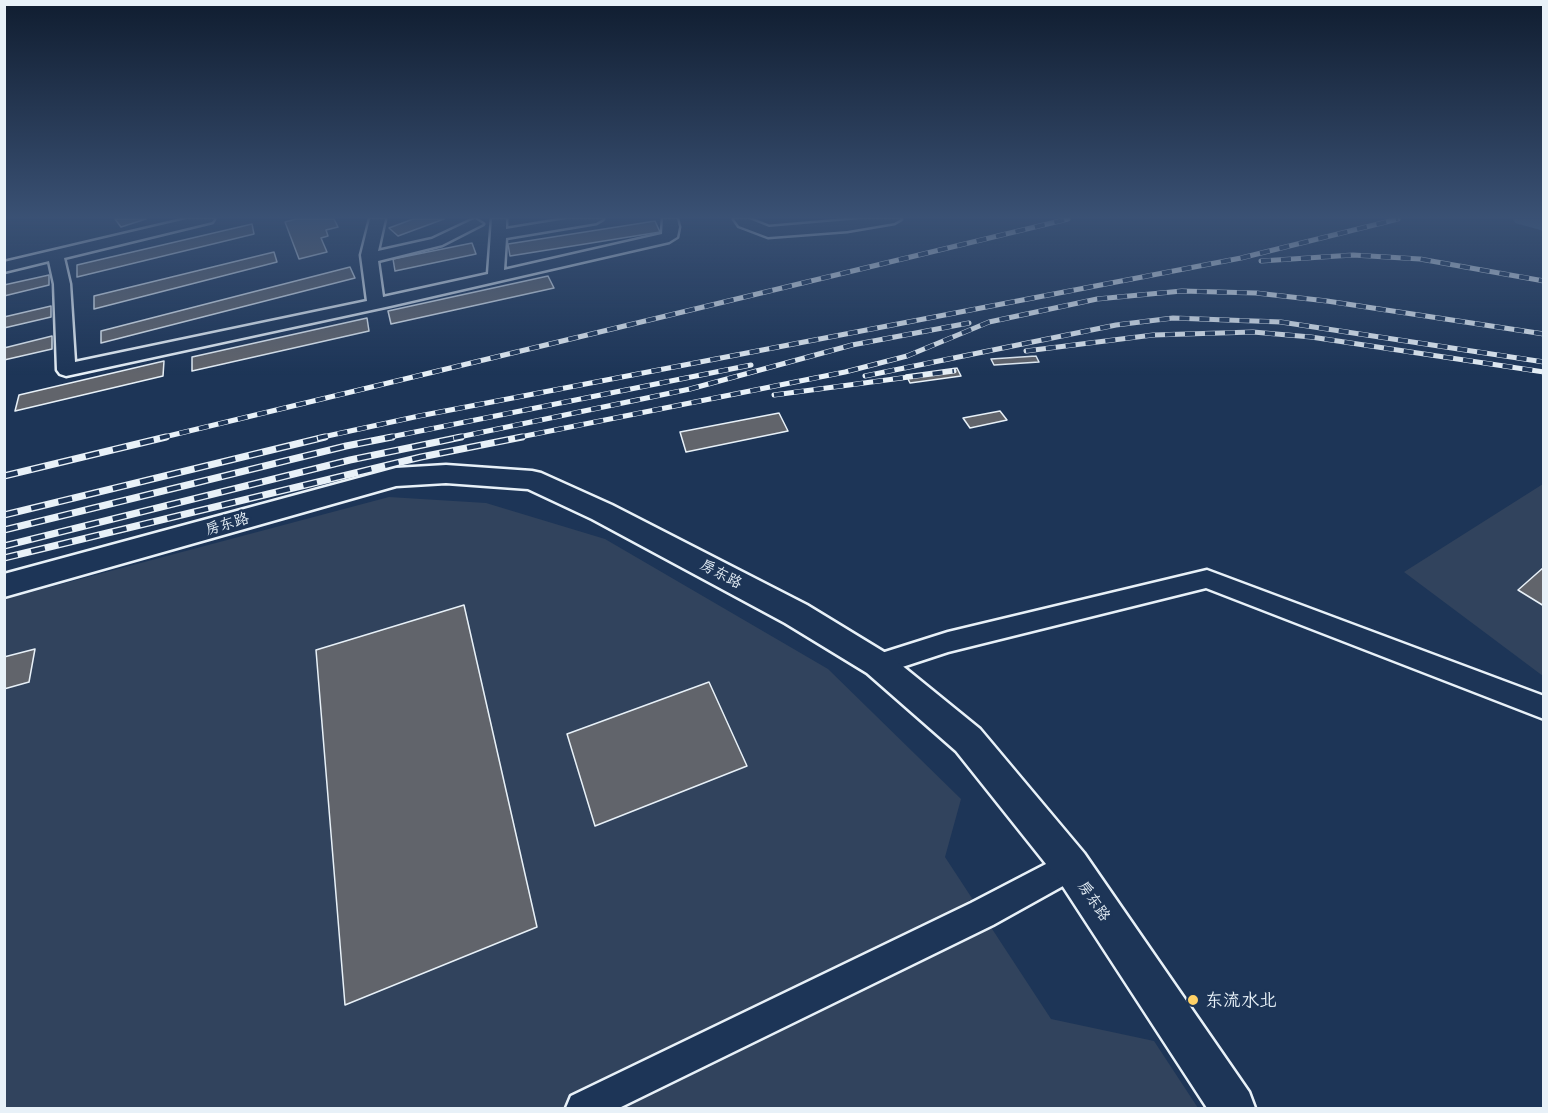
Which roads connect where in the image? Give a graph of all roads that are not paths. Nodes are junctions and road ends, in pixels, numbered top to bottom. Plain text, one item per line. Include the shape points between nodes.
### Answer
1 (59, 271) edge
2 (371, 271) edge
3 (496, 271) edge
4 (518, 271) edge
5 (496, 276) junction
6 (376, 304) junction
7 (4, 586) edge
8 (878, 664) junction
9 (1544, 708) edge
10 (1071, 866) junction
11 (583, 1108) edge
12 (1233, 1108) edge

1 - 6 street via 66,370
2 - 6 street
3 - 5 street
4 - 5 street
5 - 6 street
7 - 8 main road, 房东路 via 396,477 446,474 532,480 602,512 786,609
8 - 9 street via 948,642 1207,579
8 - 10 main road, 房东路 via 968,740
10 - 11 street via 982,914
10 - 12 main road, 房东路

